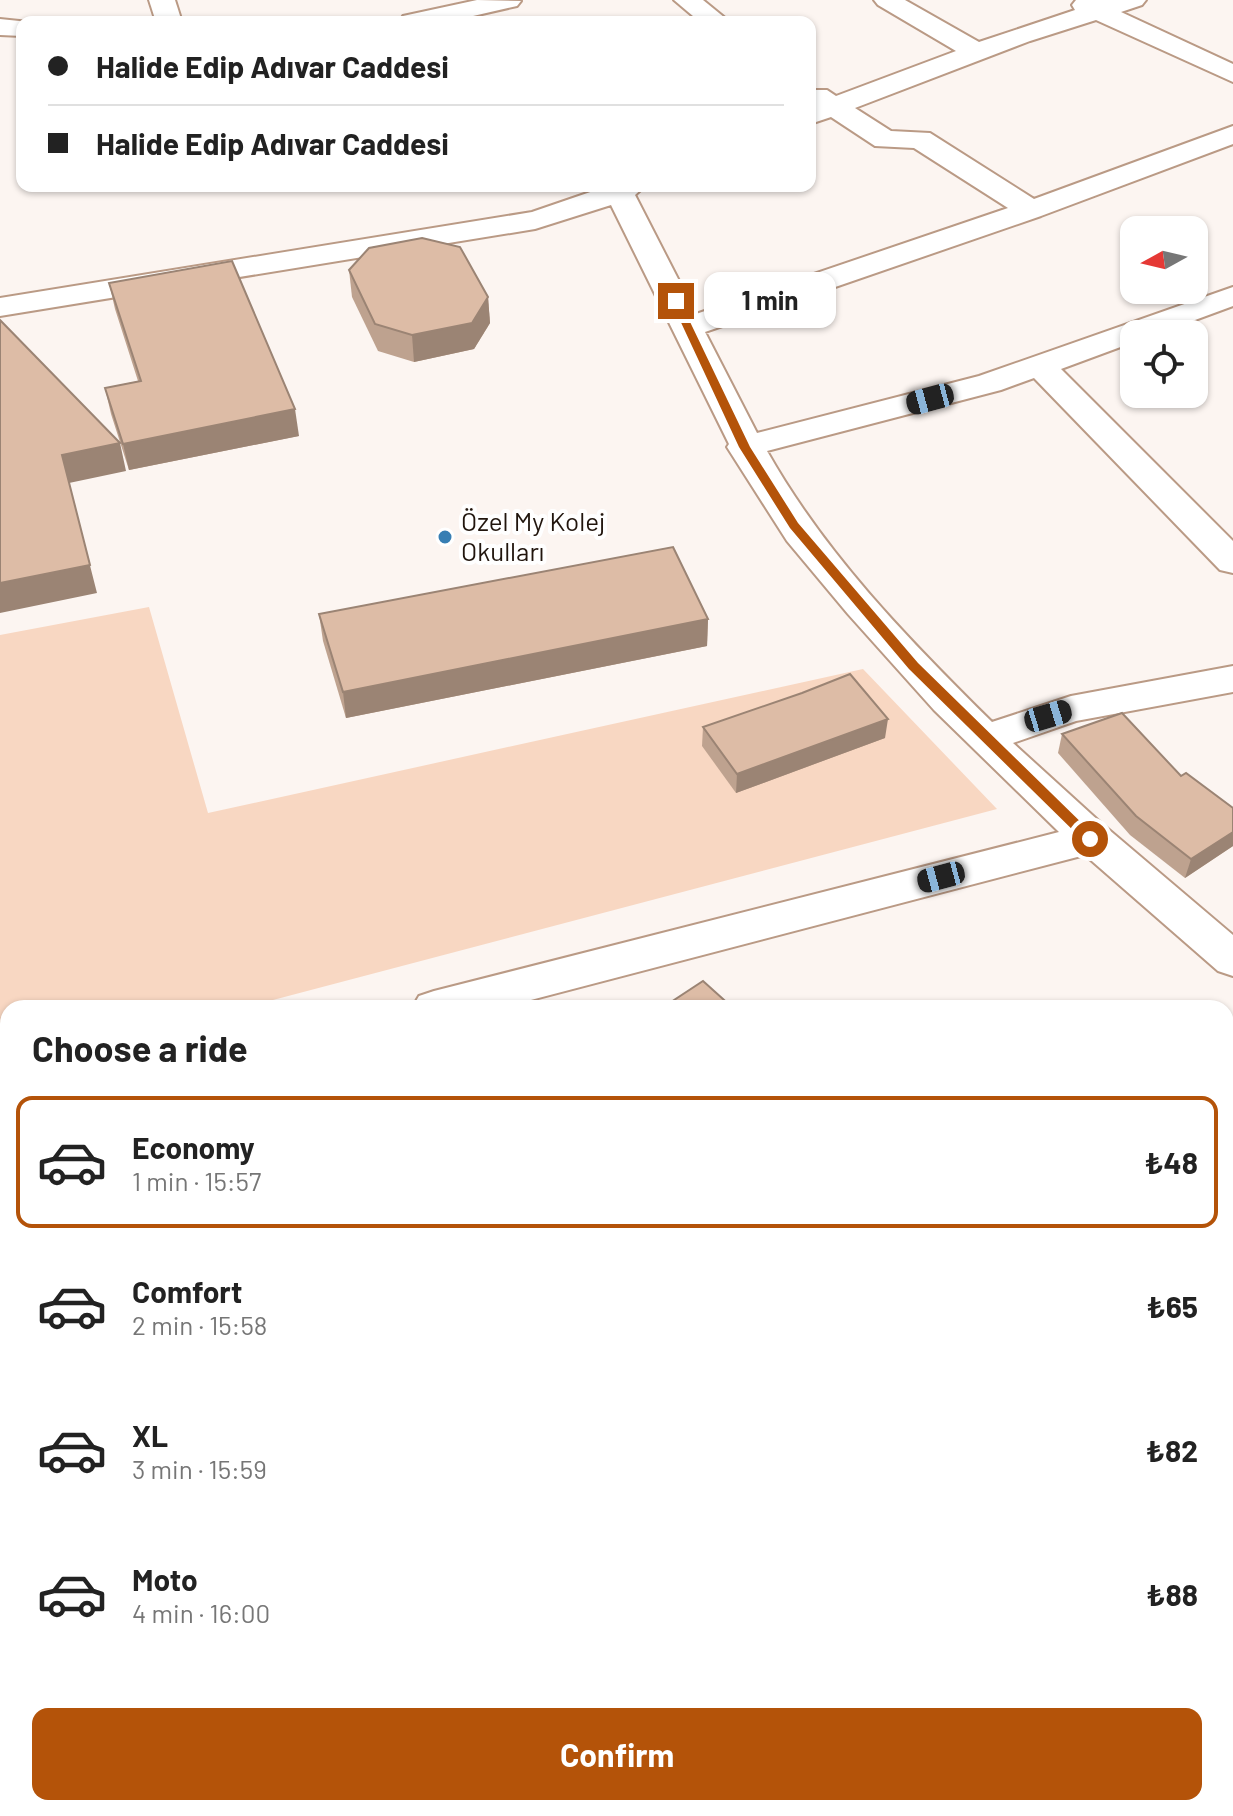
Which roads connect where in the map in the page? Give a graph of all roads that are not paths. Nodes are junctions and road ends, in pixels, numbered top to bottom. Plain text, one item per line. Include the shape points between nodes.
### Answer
1 (508, 0) edge
2 (687, 0) edge
3 (887, 0) edge
4 (1133, 0) edge
5 (1086, 5) edge
6 (438, 16) edge
7 (709, 16) edge
8 (977, 52) junction
9 (1233, 74) edge
10 (818, 104) edge
11 (1233, 134) edge
12 (613, 192) edge
13 (623, 192) edge
14 (1031, 210) junction
15 (1233, 296) edge
16 (0, 307) edge
17 (689, 327) junction
18 (1040, 366) junction
19 (744, 447) junction
20 (1233, 562) edge
21 (1233, 679) edge
22 (986, 738) junction
23 (1090, 839) junction
24 (1233, 959) edge
25 (465, 1000) edge

1 - 6 street
2 - 7 street
3 - 8 street
4 - 5 street
5 - 8 street
5 - 9 street
8 - 10 street
10 - 14 street via 885,140 920,139
11 - 14 street
12 - 16 street via 535,220
13 - 17 street
14 - 17 street
15 - 18 street
17 - 19 street
18 - 19 street
18 - 20 street
19 - 22 street via 810,546 903,654
21 - 22 street via 1071,709
22 - 23 street
23 - 24 street
23 - 25 street

